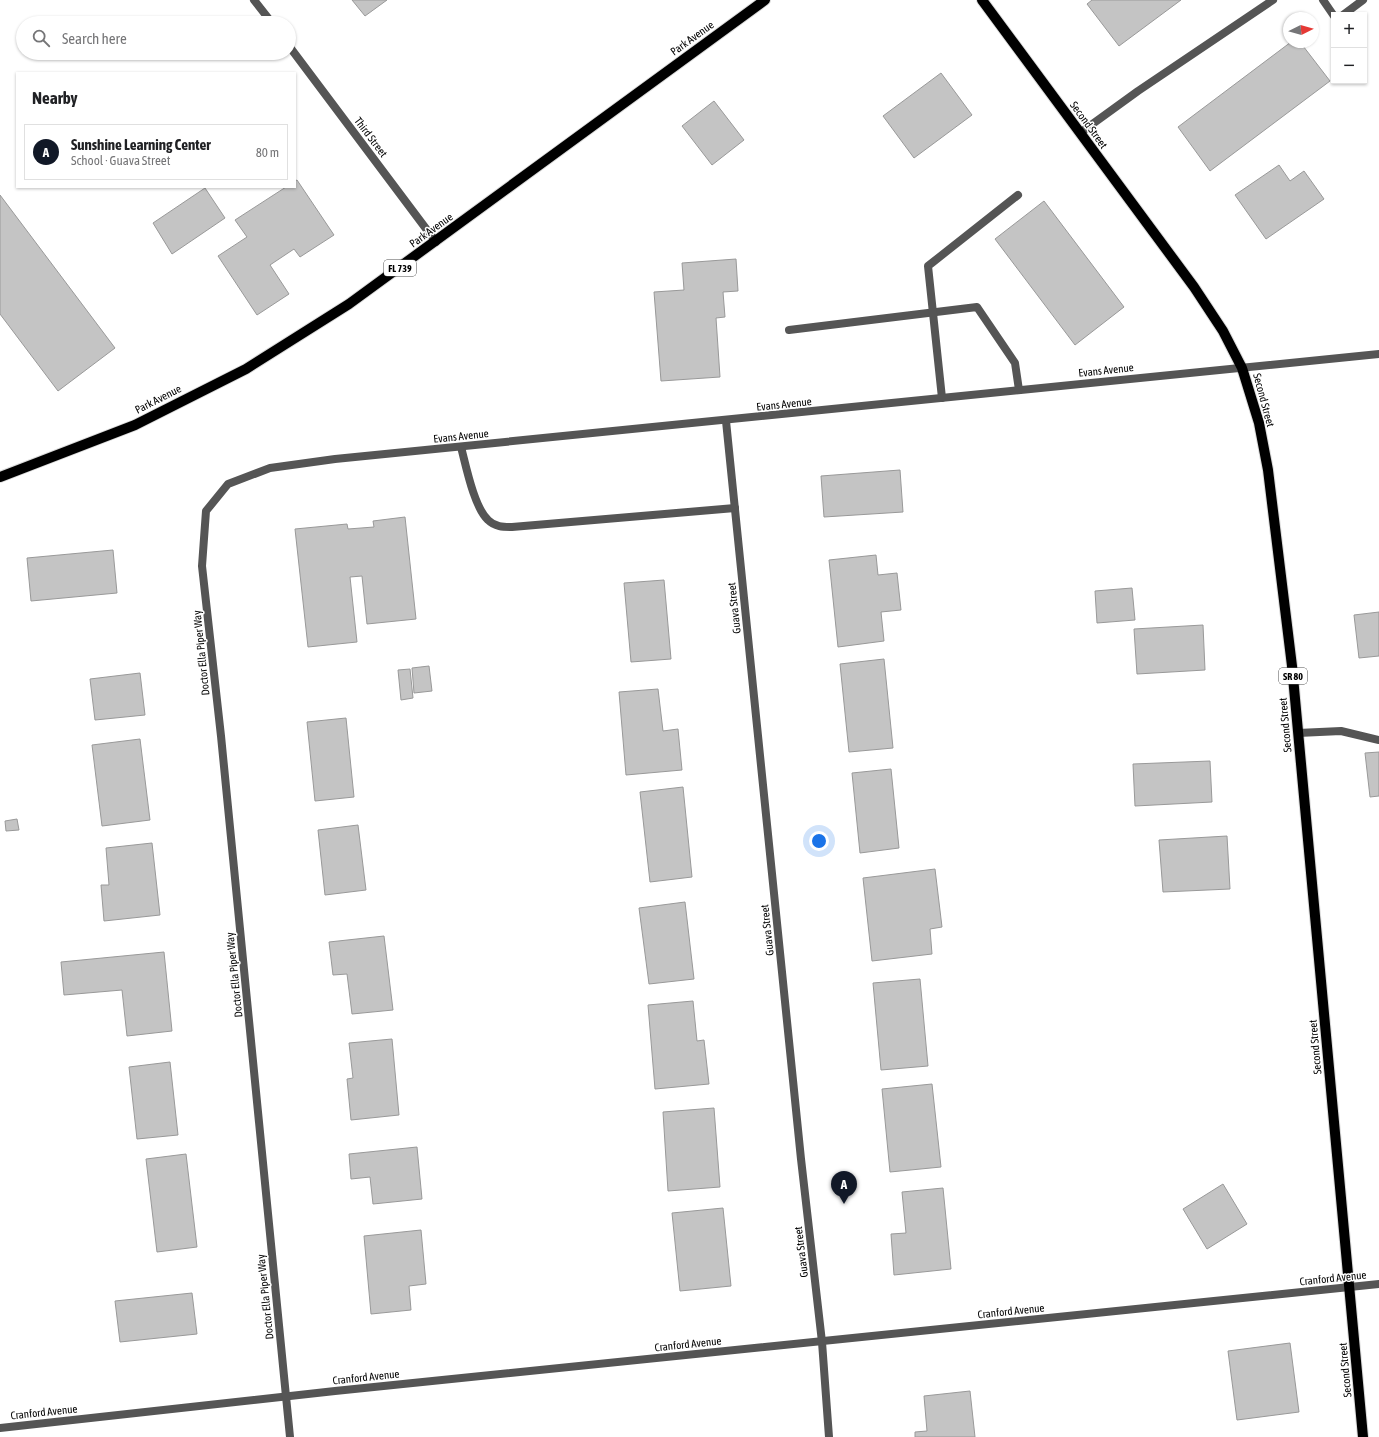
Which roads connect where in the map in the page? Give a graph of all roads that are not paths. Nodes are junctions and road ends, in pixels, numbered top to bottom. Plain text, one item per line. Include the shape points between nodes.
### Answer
1 (254, 0) edge
2 (764, 0) edge
3 (982, 0) edge
4 (1273, 0) edge
5 (1323, 0) edge
6 (1363, 0) edge
7 (1331, 12) edge
8 (1347, 12) edge
9 (267, 16) edge
10 (296, 55) edge
11 (1080, 133) junction
12 (1018, 195) dead end
13 (436, 242) junction
14 (934, 312) junction
15 (789, 330) dead end
16 (1379, 354) edge
17 (1242, 368) junction
18 (1019, 390) junction
19 (942, 398) junction
20 (726, 421) junction
21 (461, 447) junction
22 (0, 477) edge
23 (735, 508) junction
24 (206, 511) joint
25 (1298, 733) junction
26 (1379, 740) edge
27 (1379, 1284) edge
28 (1349, 1287) junction
29 (822, 1342) junction
30 (286, 1396) junction
31 (0, 1428) edge
32 (290, 1437) edge
33 (829, 1437) edge
34 (1363, 1437) edge

1 - 9 street
2 - 13 main road, Park Avenue / FL 739
3 - 11 main road, Second Street / SR 80
4 - 11 street
5 - 7 street
6 - 8 street
10 - 13 street, Third Street
11 - 17 main road, Second Street / SR 80 via 1194,287 1223,331
12 - 14 street via 928,266
13 - 22 main road, Park Avenue / FL 739 via 349,304 246,369 135,425
14 - 15 street
14 - 18 street via 977,307 1015,363
14 - 19 street
16 - 17 street, Evans Avenue
17 - 18 street, Evans Avenue
17 - 25 main road, Second Street / SR 80 via 1259,423 1268,470
18 - 19 street, Evans Avenue
19 - 20 street, Evans Avenue
20 - 21 street, Evans Avenue
20 - 23 street, Guava Street
21 - 23 street via 472,489 481,509 488,520 497,526 512,527
21 - 24 street, Evans Avenue via 270,468 228,484
23 - 29 street, Guava Street
24 - 30 street, Doctor Ella Piper Way via 202,566
25 - 26 street via 1341,731
25 - 28 main road, Second Street / SR 80
27 - 28 street, Cranford Avenue
28 - 29 street, Cranford Avenue
28 - 34 main road, Second Street / SR 80
29 - 30 street, Cranford Avenue
29 - 33 street, Guava Street
30 - 31 street, Cranford Avenue
30 - 32 street, Doctor Ella Piper Way

